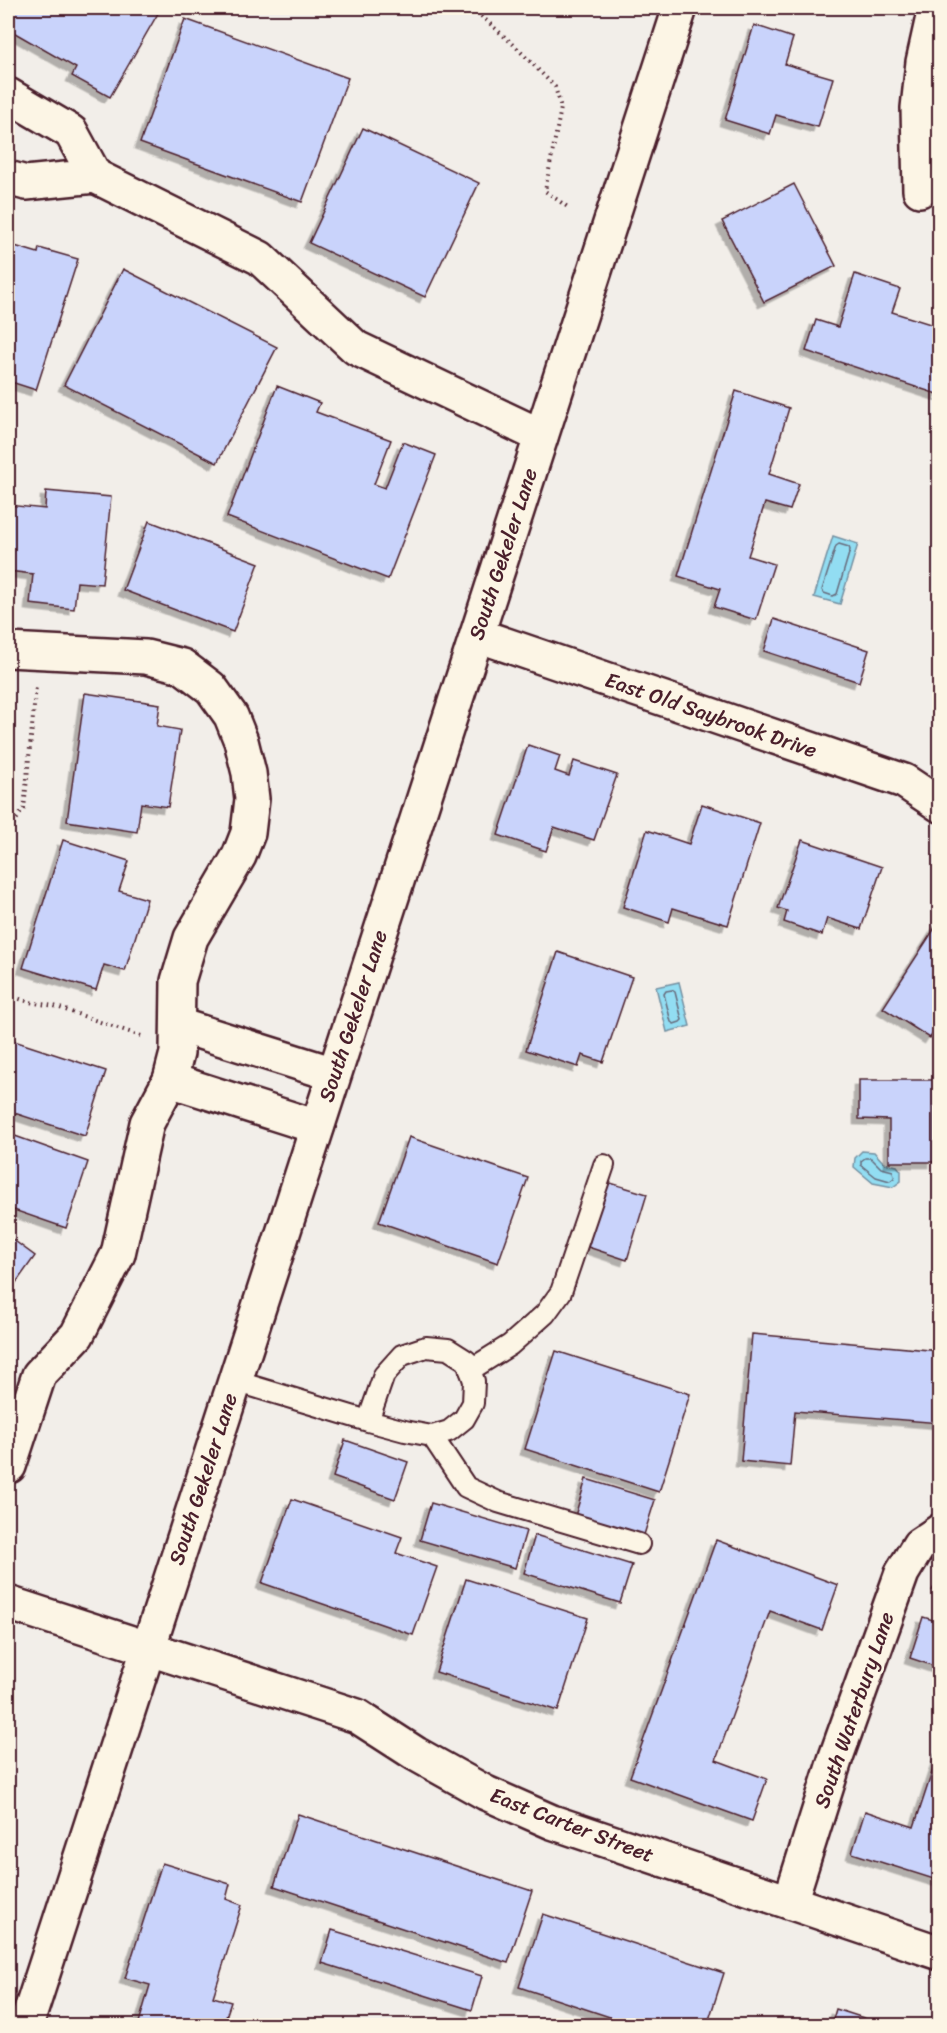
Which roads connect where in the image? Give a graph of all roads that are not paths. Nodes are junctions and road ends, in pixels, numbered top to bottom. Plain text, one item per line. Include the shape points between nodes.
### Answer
1 (680, 8) edge
2 (935, 8) edge
3 (8, 95) edge
4 (95, 176) junction
5 (8, 178) edge
6 (920, 190) dead end
7 (541, 436) junction
8 (477, 635) junction
9 (8, 650) edge
10 (939, 805) edge
11 (178, 1025) junction
12 (334, 1074) junction
13 (170, 1080) junction
14 (317, 1127) junction
15 (604, 1165) dead end
16 (470, 1370) junction
17 (235, 1381) junction
18 (368, 1421) junction
19 (432, 1436) junction
20 (9, 1466) edge
21 (939, 1531) edge
22 (639, 1544) dead end
23 (8, 1603) edge
24 (149, 1648) junction
25 (790, 1902) junction
26 (939, 1953) edge
27 (26, 2025) edge

1 - 7 street, South Gekeler Lane
2 - 6 street via 918,108
3 - 4 street via 70,132
4 - 5 street via 26,183
4 - 7 street via 260,258 356,348
7 - 8 street, South Gekeler Lane
8 - 10 street, East Old Saybrook Drive via 904,781
8 - 12 street, South Gekeler Lane
9 - 11 street via 146,657 182,666 211,688 231,716 249,773 252,799 248,832 191,938 178,981
11 - 12 street
11 - 13 street via 177,1053
12 - 14 street, South Gekeler Lane
13 - 14 street
13 - 20 street via 147,1123 118,1254 77,1335 39,1375
14 - 17 street, South Gekeler Lane
15 - 16 lane via 561,1292 545,1314 510,1345
16 - 18 lane via 467,1361 448,1349 426,1347 402,1355 384,1375
16 - 19 lane via 473,1402 464,1419 449,1431
17 - 18 lane
17 - 24 street, South Gekeler Lane
18 - 19 lane
19 - 22 lane via 466,1487 498,1502
21 - 25 street, South Waterbury Lane via 919,1545 902,1573 836,1757
23 - 24 street, East Carter Street
24 - 25 street, East Carter Street via 357,1716 476,1787 552,1822
24 - 27 street, South Gekeler Lane
25 - 26 street, East Carter Street

